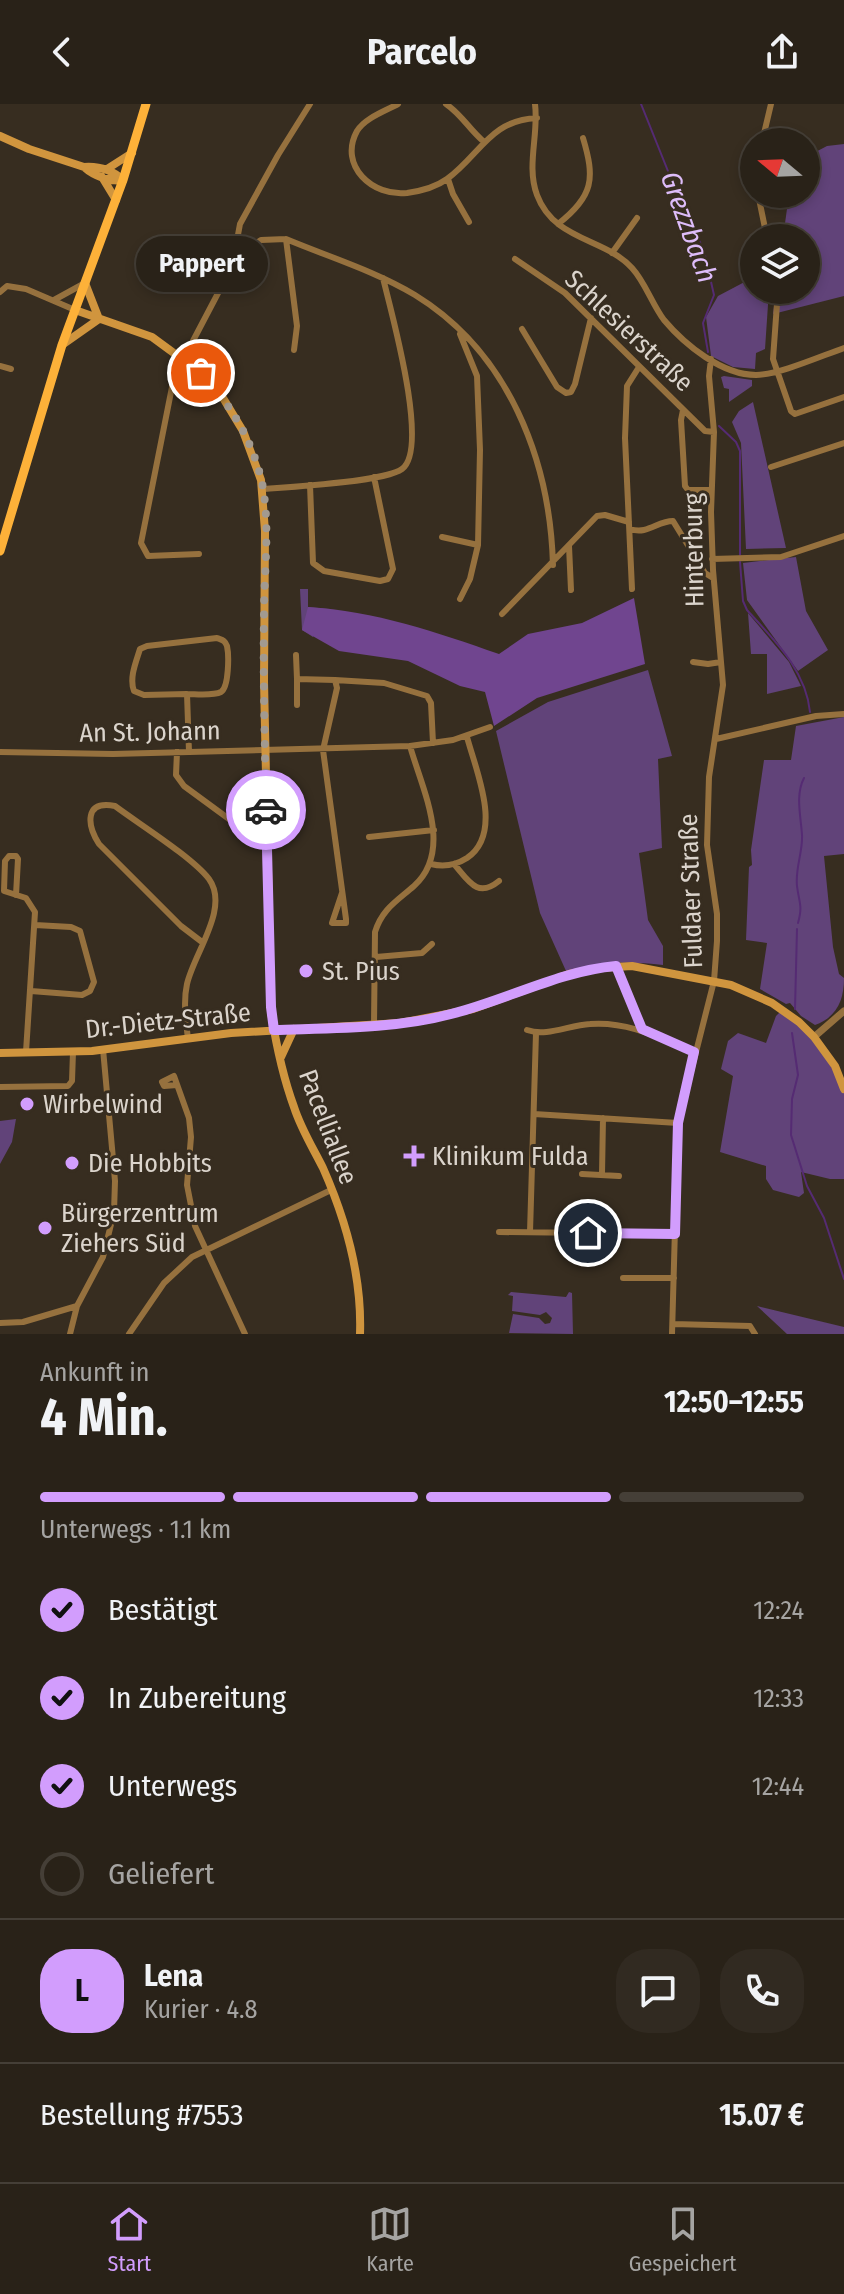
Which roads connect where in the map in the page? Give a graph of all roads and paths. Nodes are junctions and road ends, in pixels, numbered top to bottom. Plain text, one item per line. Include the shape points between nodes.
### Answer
1 (146, 104) edge
2 (310, 104) edge
3 (398, 104) edge
4 (446, 104) edge
5 (535, 104) edge
6 (771, 104) edge
7 (537, 118) junction
8 (765, 128) edge
9 (0, 136) edge
10 (583, 138) dead end
11 (483, 141) junction
12 (132, 153) junction
13 (104, 173) junction
14 (448, 179) junction
15 (123, 180) junction
16 (116, 200) junction
17 (637, 218) dead end
18 (469, 222) dead end
19 (558, 224) junction
20 (286, 239) junction
21 (243, 251) junction
22 (612, 253) junction
23 (515, 259) dead end
24 (383, 278) junction
25 (85, 283) junction
26 (0, 292) edge
27 (54, 300) junction
28 (777, 304) edge
29 (75, 310) junction
30 (591, 318) junction
31 (99, 319) junction
32 (522, 329) dead end
33 (458, 330) junction
34 (62, 345) junction
35 (844, 348) edge
36 (294, 350) dead end
37 (184, 358) junction
38 (711, 359) junction
39 (0, 366) edge
40 (639, 367) junction
41 (493, 368) junction
42 (11, 369) dead end
43 (777, 370) junction
44 (477, 376) junction
45 (844, 397) edge
46 (683, 410) junction
47 (714, 432) junction
48 (844, 443) edge
49 (771, 467) dead end
50 (374, 477) junction
51 (310, 485) junction
52 (263, 489) junction
53 (711, 490) junction
54 (630, 525) junction
55 (844, 536) edge
56 (442, 537) dead end
57 (478, 545) junction
58 (552, 545) junction
59 (567, 549) junction
60 (0, 551) edge
61 (199, 554) dead end
62 (712, 559) junction
63 (553, 565) junction
64 (713, 578) junction
65 (632, 589) dead end
66 (571, 590) dead end
67 (460, 599) dead end
68 (502, 614) dead end
69 (296, 655) dead end
70 (693, 662) dead end
71 (721, 662) junction
72 (297, 679) junction
73 (335, 680) junction
74 (187, 694) junction
75 (297, 705) dead end
76 (844, 714) edge
77 (490, 727) dead end
78 (467, 737) junction
79 (716, 739) junction
80 (433, 743) junction
81 (410, 746) junction
82 (265, 750) junction
83 (323, 750) junction
84 (0, 752) edge
85 (177, 752) junction
86 (189, 752) junction
87 (267, 823) junction
88 (434, 830) junction
89 (369, 837) dead end
90 (431, 864) junction
91 (454, 864) junction
92 (499, 881) dead end
93 (342, 893) dead end
94 (16, 895) junction
95 (35, 925) junction
96 (202, 942) junction
97 (432, 944) dead end
98 (376, 957) junction
99 (616, 966) junction
100 (714, 981) junction
101 (31, 991) junction
102 (844, 1011) edge
103 (374, 1025) junction
104 (294, 1029) junction
105 (642, 1029) junction
106 (274, 1030) junction
107 (527, 1030) dead end
108 (536, 1033) junction
109 (814, 1037) junction
110 (188, 1039) junction
111 (103, 1049) junction
112 (26, 1052) junction
113 (73, 1052) junction
114 (694, 1052) junction
115 (0, 1053) edge
116 (281, 1060) junction
117 (177, 1085) dead end
118 (0, 1087) edge
119 (844, 1089) edge
120 (534, 1114) junction
121 (603, 1118) junction
122 (678, 1123) junction
123 (582, 1174) dead end
124 (602, 1174) junction
125 (619, 1176) dead end
126 (331, 1190) junction
127 (499, 1232) dead end
128 (530, 1232) junction
129 (675, 1234) junction
130 (205, 1250) junction
131 (623, 1278) dead end
132 (674, 1278) junction
133 (77, 1306) junction
134 (0, 1323) edge
135 (673, 1324) junction
136 (70, 1334) edge
137 (129, 1334) edge
138 (245, 1334) edge
139 (360, 1334) edge
140 (672, 1334) edge
141 (755, 1334) edge

1 - 12 main road
2 - 21 street via 240,224 237,240
3 - 14 street via 357,132 356,171 389,193 429,188
4 - 11 street
5 - 7 street
6 - 8 street
7 - 11 street via 514,122
7 - 19 street via 533,183 546,213
9 - 13 main road
10 - 19 street via 592,175 585,196
11 - 14 street
12 - 13 main road
12 - 15 main road
13 - 15 main road
13 - 16 main road
14 - 18 street
15 - 16 main road
16 - 25 main road
17 - 22 street
19 - 22 street
20 - 21 street via 261,240
20 - 24 street
20 - 36 street via 297,326
21 - 37 street
22 - 38 street via 632,267 676,333
23 - 30 street, Schlesierstraße
24 - 33 street via 415,295
24 - 50 street via 411,413 413,452 406,467
25 - 27 street
25 - 29 main road
25 - 31 main road
26 - 27 street via 12,285
27 - 29 street
28 - 43 street
29 - 31 main road, Pacelliallee
29 - 34 main road
30 - 32 street via 575,384 566,393 557,387
30 - 40 street, Schlesierstraße
31 - 34 main road
31 - 37 main road, Pacelliallee via 145,333
33 - 41 street
33 - 44 street
34 - 60 main road
35 - 43 street
37 - 52 main road, Pacelliallee via 227,404
37 - 61 street via 172,387 141,543 148,556
38 - 43 street via 736,372 759,375
38 - 47 street, Hinterburg
39 - 42 street
40 - 46 street, Schlesierstraße
40 - 54 street via 627,386
41 - 44 street
41 - 58 street via 531,437
43 - 45 street via 795,414
44 - 57 street
46 - 47 street, Schlesierstraße via 705,431
46 - 53 street via 685,486
47 - 53 street, Hinterburg
48 - 49 street
50 - 51 street
50 - 51 street via 393,569 380,581 324,571 313,563
51 - 52 street
52 - 82 main road, Pacelliallee
53 - 62 street, Hinterburg
54 - 59 street via 597,516
54 - 64 street via 638,531 652,530 673,521
54 - 65 street
55 - 62 street via 781,557
56 - 57 street
57 - 67 street
58 - 59 street
58 - 63 street
59 - 63 street
59 - 66 street
62 - 64 street, Hinterburg
63 - 68 street
64 - 71 street, Hinterburg
69 - 72 street
70 - 71 street
71 - 79 street, Hinterburg
72 - 73 street
72 - 75 street
73 - 80 street via 384,683 427,696
73 - 83 street
74 - 74 street via 134,691 140,649 222,640 224,689
74 - 86 street
76 - 79 street
77 - 78 street, An St. Johann
78 - 80 street, An St. Johann
78 - 91 street via 486,827 478,849
79 - 100 street, Fuldaer Straße via 707,845 717,914
80 - 81 street, An St. Johann
81 - 83 street, An St. Johann
81 - 88 street
82 - 83 street, An St. Johann
82 - 86 street, An St. Johann
82 - 87 main road, Pacelliallee
83 - 93 street
84 - 85 street, An St. Johann
85 - 86 street, An St. Johann
85 - 87 street via 176,775 184,786 229,819
87 - 106 main road, Pacelliallee
88 - 89 street
88 - 90 street
90 - 91 street
90 - 98 street via 379,919
91 - 92 street via 479,888
94 - 94 street via 3,888 9,856 18,859
94 - 95 street via 33,905
95 - 101 street
95 - 101 street via 80,931 94,982 82,995
96 - 96 street via 216,904 208,877 115,806 97,807 90,830 99,844
96 - 110 street via 185,996
97 - 98 street via 422,953
98 - 103 street
99 - 100 main road, Dr.-Dietz-Straße
99 - 103 main road, Dr.-Dietz-Straße via 569,974 446,1016
99 - 105 street
100 - 109 main road, Dr.-Dietz-Straße via 759,995
100 - 114 street, Fuldaer Straße
101 - 112 street
102 - 109 street
103 - 104 main road, Dr.-Dietz-Straße
104 - 106 main road, Dr.-Dietz-Straße
104 - 116 main road
105 - 108 street via 590,1024
105 - 114 street
106 - 110 main road, Dr.-Dietz-Straße
106 - 116 main road, Pacelliallee
107 - 108 street
108 - 120 street
109 - 119 main road, Dr.-Dietz-Straße
110 - 111 main road, Dr.-Dietz-Straße
111 - 113 main road, Dr.-Dietz-Straße
111 - 133 street via 114,1212 103,1257
112 - 113 main road, Dr.-Dietz-Straße
112 - 115 main road, Dr.-Dietz-Straße
113 - 118 street via 68,1086
114 - 122 street, Fuldaer Straße
116 - 126 main road, Pacelliallee via 298,1120
117 - 130 street via 189,1118 190,1206
120 - 121 street
120 - 128 street
121 - 122 street
121 - 124 street
122 - 129 street, Fuldaer Straße
123 - 124 street
124 - 125 street
126 - 130 street
126 - 139 main road, Pacelliallee via 355,1266
127 - 128 street
128 - 129 street
129 - 132 street, Fuldaer Straße
130 - 137 street via 164,1283
130 - 138 street
131 - 132 street
132 - 135 street, Fuldaer Straße
133 - 134 street
133 - 136 street
135 - 140 street, Fuldaer Straße
135 - 141 street via 750,1326

